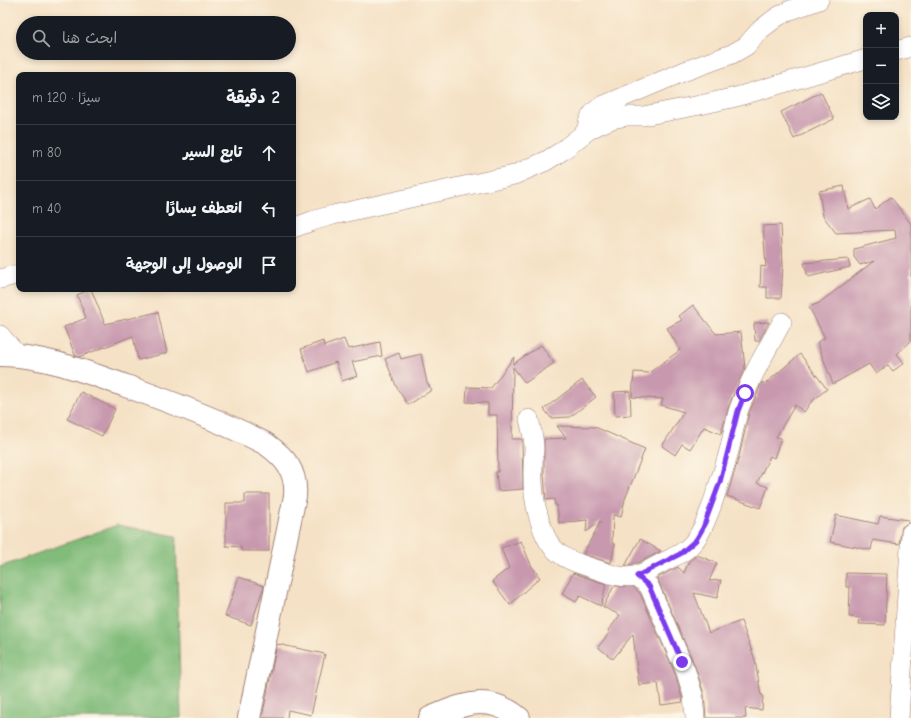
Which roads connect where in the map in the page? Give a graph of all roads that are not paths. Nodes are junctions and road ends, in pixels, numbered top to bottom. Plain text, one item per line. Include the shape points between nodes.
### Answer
1 (819, 0) edge
2 (911, 47) edge
3 (899, 50) edge
4 (863, 60) edge
5 (587, 131) junction
6 (296, 227) edge
7 (16, 275) edge
8 (0, 279) edge
9 (782, 322) dead end
10 (0, 335) edge
11 (8, 355) edge
12 (529, 419) dead end
13 (911, 533) edge
14 (637, 576) junction
15 (249, 718) edge
16 (430, 718) edge
17 (519, 718) edge
18 (695, 718) edge
19 (899, 718) edge

1 - 5 street via 777,17 760,30 746,46 732,54 684,71 602,106 588,120
2 - 3 street
4 - 5 street via 714,102 643,116 612,119
5 - 6 street via 546,161 514,175 334,215
7 - 8 street
9 - 14 street via 760,360 738,411 720,482 703,528 696,540 680,554
10 - 11 street
11 - 15 main road via 64,365 166,400 266,444 289,466 295,480 295,496
12 - 14 street via 534,447 532,466 536,506 541,526 550,544 566,559 577,564 615,576
13 - 19 street
14 - 18 street via 649,586 686,672 693,695
16 - 17 main road via 461,705 481,702 501,707

